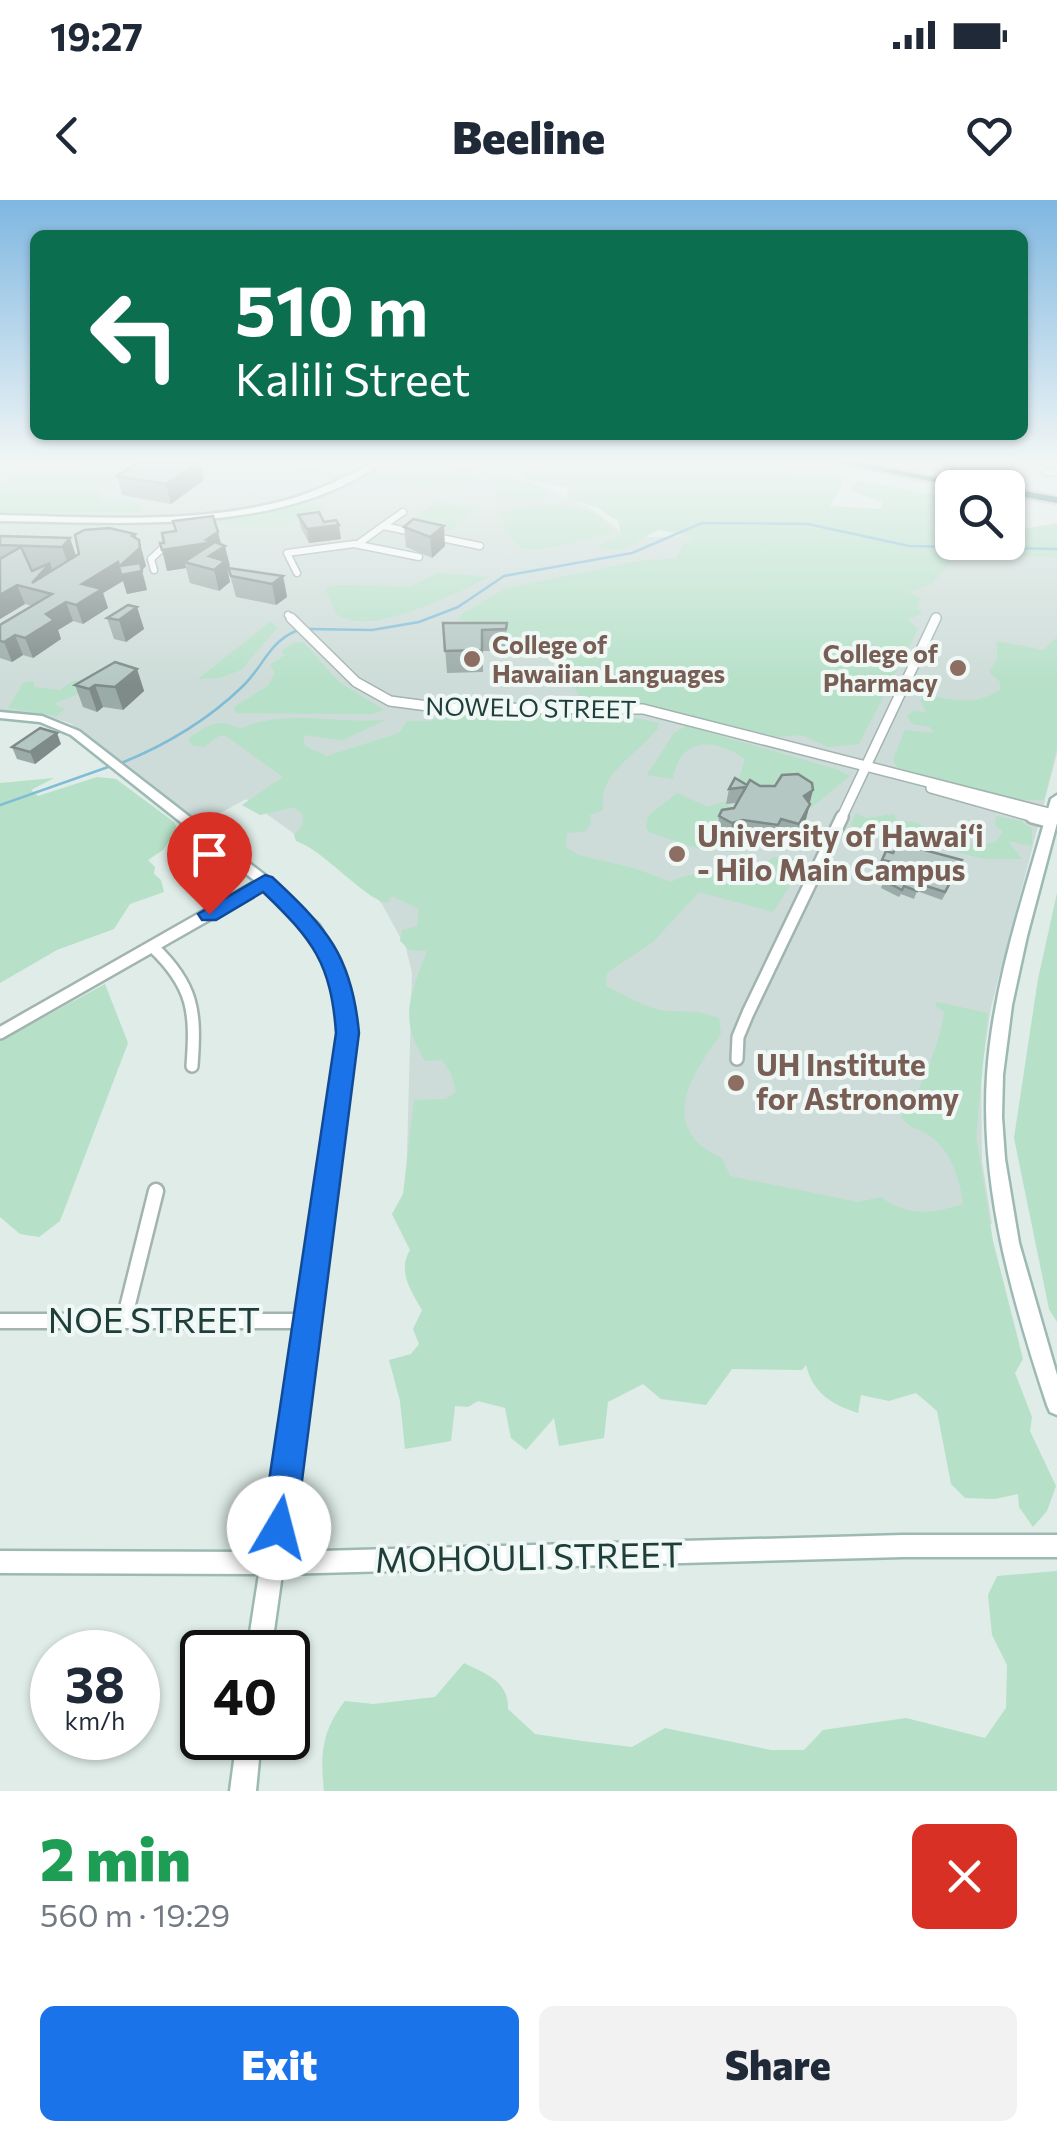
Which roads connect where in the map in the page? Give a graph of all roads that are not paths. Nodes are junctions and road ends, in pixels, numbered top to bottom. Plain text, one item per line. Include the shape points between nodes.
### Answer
1 (367, 537) edge
2 (438, 537) edge
3 (170, 541) edge
4 (358, 544) junction
5 (480, 546) dead end
6 (419, 557) dead end
7 (154, 570) dead end
8 (297, 573) dead end
9 (288, 615) dead end
10 (937, 617) dead end
11 (0, 715) edge
12 (866, 767) junction
13 (1057, 799) edge
14 (1052, 818) junction
15 (265, 882) junction
16 (153, 947) junction
17 (0, 1034) edge
18 (736, 1058) dead end
19 (192, 1066) dead end
20 (156, 1191) dead end
21 (124, 1320) junction
22 (309, 1320) junction
23 (0, 1321) edge
24 (1057, 1405) edge
25 (1057, 1546) edge
26 (0, 1562) edge
27 (274, 1563) junction
28 (263, 1630) edge
29 (247, 1760) edge
30 (243, 1791) edge

1 - 4 street
2 - 5 street
3 - 7 street via 151,559
4 - 6 street
4 - 8 street via 287,553
9 - 12 street, NOWELO STREET via 356,682 402,704 631,708
10 - 12 street
11 - 15 street via 63,726
12 - 14 street, NOWELO STREET
12 - 18 street via 748,1013
13 - 14 street
14 - 24 street via 1002,1014 995,1105 1005,1214
15 - 16 street
15 - 22 street via 314,928 344,993 348,1033
16 - 17 street
16 - 19 street via 192,998
20 - 21 street
21 - 22 street, NOE STREET
21 - 23 street, NOE STREET
22 - 27 street
25 - 27 street, MOHOULI STREET
26 - 27 street, MOHOULI STREET
27 - 28 street
29 - 30 street

